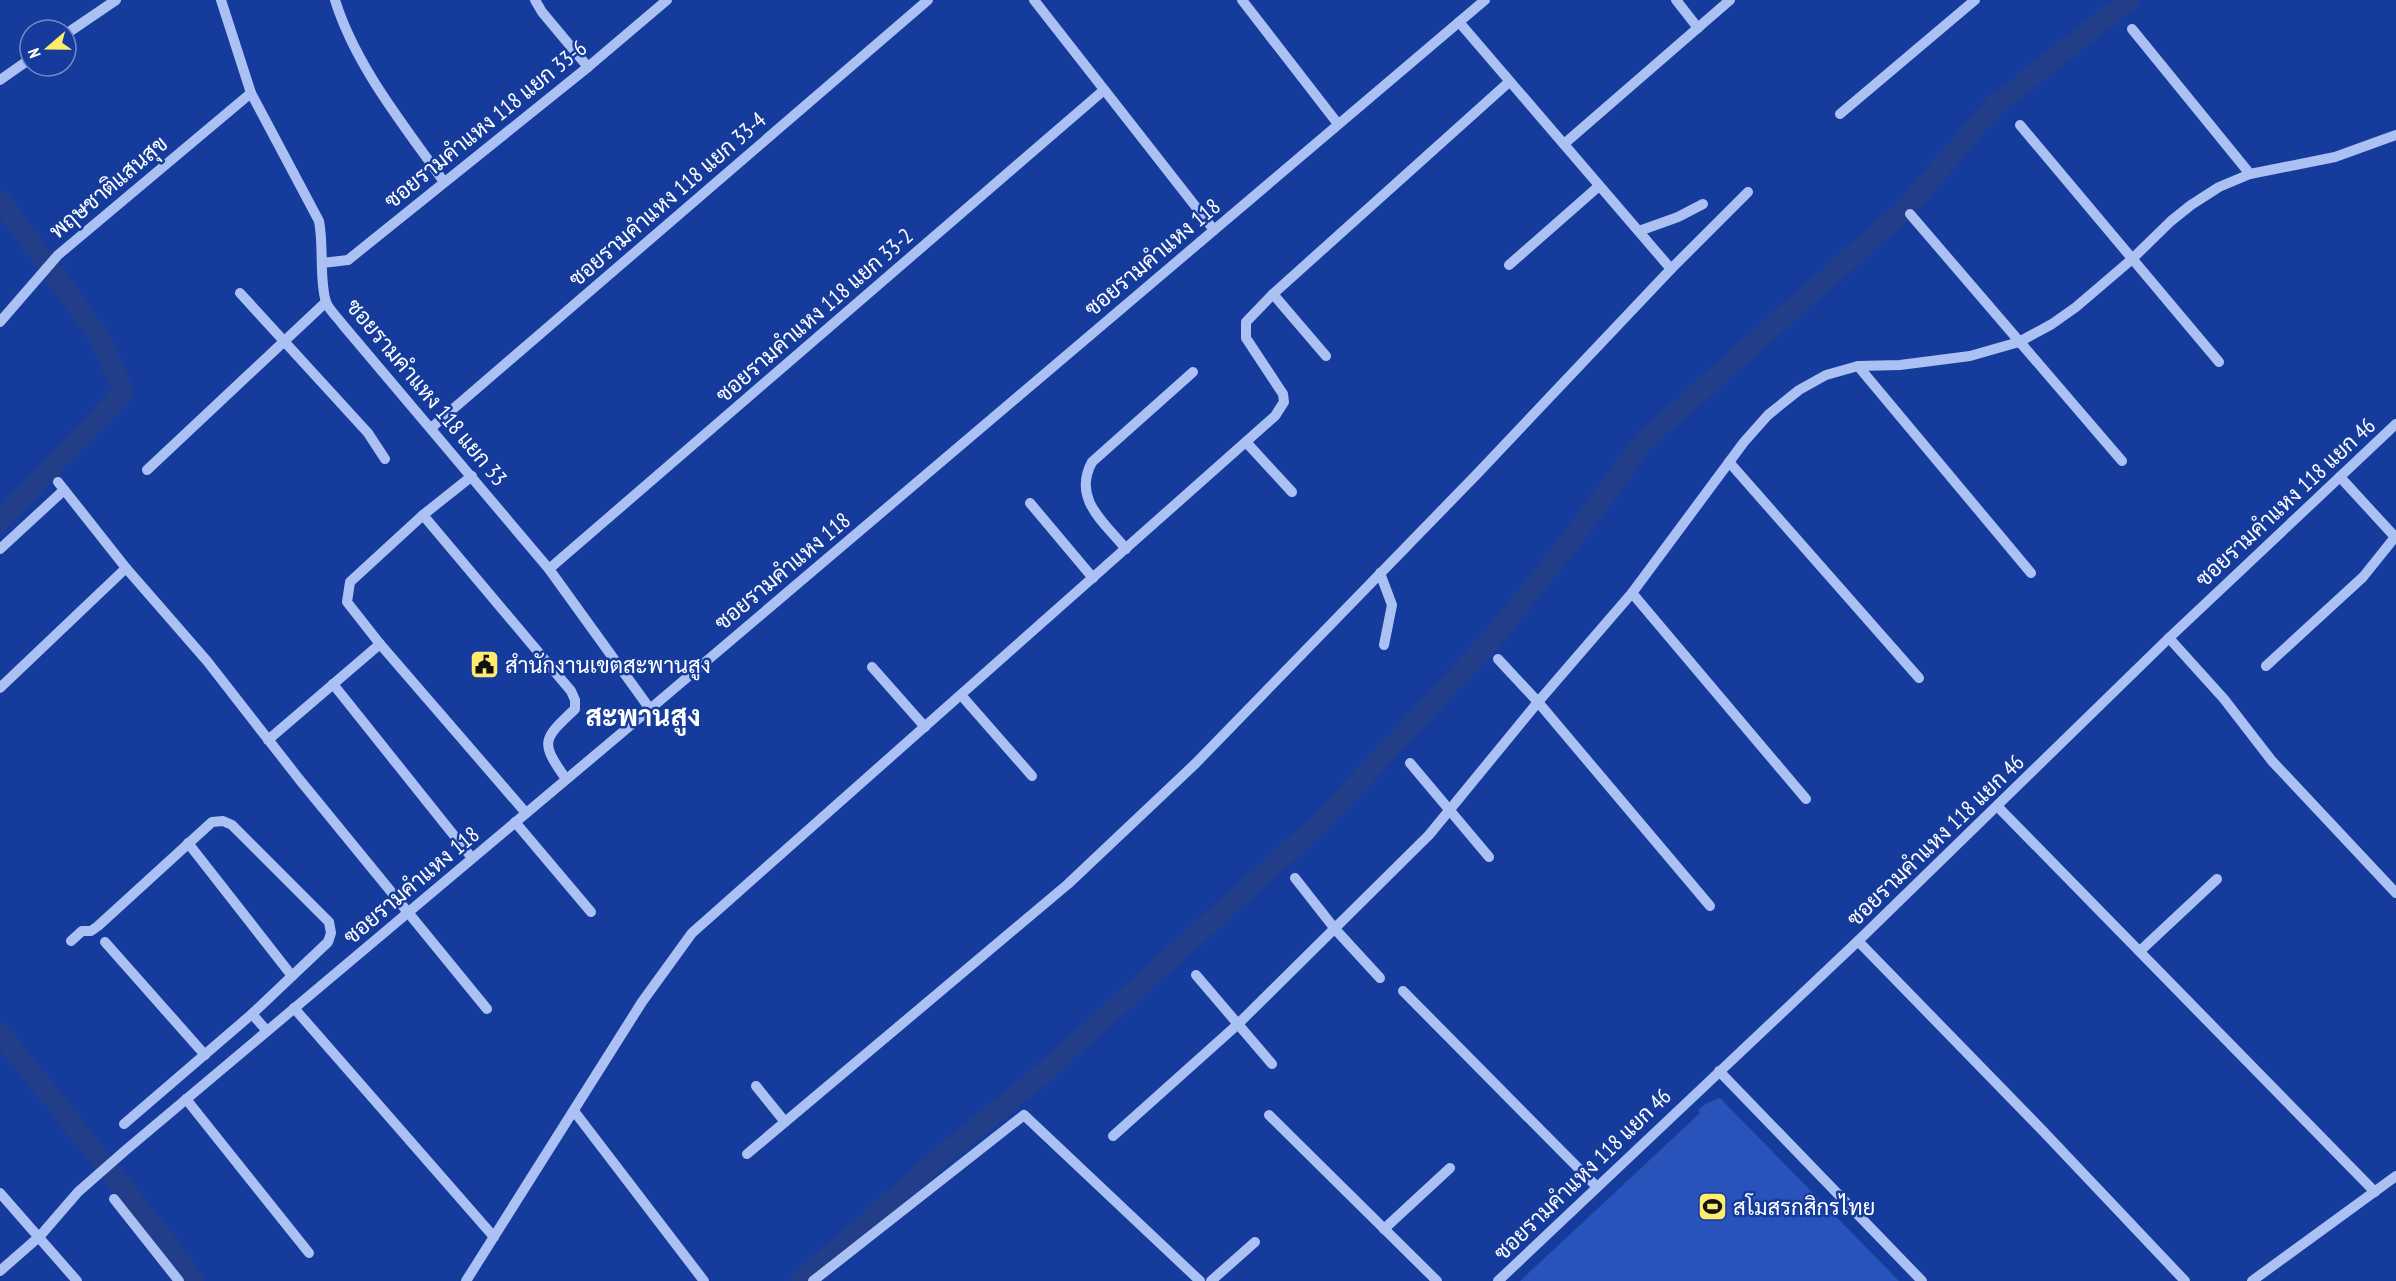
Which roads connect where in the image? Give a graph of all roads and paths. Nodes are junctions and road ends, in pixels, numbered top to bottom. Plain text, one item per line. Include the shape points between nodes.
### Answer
1 (116, 0) edge
2 (221, 0) edge
3 (335, 0) edge
4 (536, 0) edge
5 (667, 0) edge
6 (928, 0) edge
7 (1034, 0) edge
8 (1242, 0) edge
9 (1676, 0) edge
10 (1730, 0) edge
11 (1975, 0) edge
12 (1479, 2) edge
13 (1459, 22) junction
14 (78, 26) edge
15 (1698, 28) junction
16 (2132, 29) dead end
17 (18, 67) edge
18 (588, 67) junction
19 (0, 80) edge
20 (1509, 82) junction
21 (1104, 90) junction
22 (251, 93) junction
23 (1840, 114) dead end
24 (1338, 124) junction
25 (2020, 125) dead end
26 (2396, 135) edge
27 (1564, 144) junction
28 (2250, 174) junction
29 (444, 182) junction
30 (1599, 186) junction
31 (1748, 192) dead end
32 (1703, 204) dead end
33 (1910, 214) dead end
34 (1214, 230) junction
35 (1639, 231) junction
36 (2131, 260) junction
37 (322, 263) junction
38 (1509, 265) dead end
39 (1671, 269) junction
40 (240, 293) dead end
41 (1273, 294) junction
42 (326, 302) junction
43 (0, 322) edge
44 (285, 342) junction
45 (2019, 342) junction
46 (1326, 356) dead end
47 (2219, 362) dead end
48 (1858, 366) junction
49 (1192, 372) dead end
50 (2396, 423) edge
51 (431, 428) junction
52 (1246, 442) junction
53 (385, 459) dead end
54 (2122, 461) dead end
55 (1729, 462) junction
56 (147, 470) dead end
57 (472, 476) junction
58 (2340, 477) junction
59 (1292, 492) dead end
60 (1030, 503) dead end
61 (423, 515) junction
62 (2395, 537) edge
63 (0, 549) edge
64 (1126, 549) junction
65 (126, 568) junction
66 (549, 569) junction
67 (1380, 573) junction
68 (2031, 573) dead end
69 (1093, 578) junction
70 (1632, 593) junction
71 (2169, 638) junction
72 (380, 644) junction
73 (1384, 645) dead end
74 (1498, 659) dead end
75 (2266, 666) dead end
76 (872, 667) dead end
77 (1919, 678) dead end
78 (333, 684) junction
79 (0, 688) edge
80 (961, 695) junction
81 (1538, 702) junction
82 (650, 709) junction
83 (925, 727) junction
84 (268, 740) junction
85 (1410, 763) dead end
86 (1032, 776) dead end
87 (566, 779) junction
88 (1806, 800) dead end
89 (1998, 807) junction
90 (1451, 810) junction
91 (526, 813) junction
92 (515, 822) junction
93 (188, 843) junction
94 (1489, 857) dead end
95 (472, 858) junction
96 (1294, 878) dead end
97 (2217, 879) dead end
98 (2396, 893) edge
99 (1710, 906) dead end
100 (408, 912) junction
101 (591, 912) dead end
102 (1335, 929) junction
103 (71, 941) dead end
104 (1858, 941) junction
105 (105, 942) dead end
106 (2140, 951) junction
107 (1196, 975) dead end
108 (292, 976) junction
109 (1380, 978) dead end
110 (1403, 991) dead end
111 (294, 1008) junction
112 (487, 1009) dead end
113 (252, 1014) junction
114 (1237, 1025) junction
115 (267, 1031) junction
116 (205, 1055) junction
117 (1272, 1064) dead end
118 (1719, 1071) junction
119 (756, 1086) dead end
120 (186, 1099) junction
121 (574, 1111) junction
122 (1269, 1115) dead end
123 (784, 1122) junction
124 (124, 1124) dead end
125 (1113, 1136) dead end
126 (747, 1154) dead end
127 (1450, 1168) dead end
128 (2396, 1176) edge
129 (1597, 1187) junction
130 (2375, 1192) junction
131 (0, 1193) edge
132 (114, 1199) dead end
133 (1384, 1229) junction
134 (40, 1236) junction
135 (494, 1237) junction
136 (1255, 1242) dead end
137 (309, 1253) dead end
138 (0, 1271) edge
139 (77, 1281) edge
140 (179, 1281) edge
141 (466, 1281) edge
142 (704, 1281) edge
143 (813, 1281) edge
144 (1200, 1281) edge
145 (1211, 1281) edge
146 (1437, 1281) edge
147 (1498, 1281) edge
148 (1922, 1281) edge
149 (2185, 1281) edge
150 (2252, 1281) edge

1 - 14 street
2 - 22 street, ซอยรามคำแหง 118 แยก 33
3 - 29 street via 343,24 382,94
4 - 18 street
5 - 18 street, ซอยรามคำแหง 118 แยก 33-6
6 - 51 street, ซอยรามคำแหง 118 แยก 33-4
7 - 21 street
8 - 24 street
9 - 15 street
10 - 15 street
11 - 23 street
12 - 13 street, ซอยรามคำแหง 118
13 - 20 street
13 - 24 street, ซอยรามคำแหง 118
15 - 27 street
16 - 28 street
17 - 19 street
18 - 29 street, ซอยรามคำแหง 118 แยก 33-6
20 - 27 street
20 - 41 street
21 - 34 street
21 - 66 street, ซอยรามคำแหง 118 แยก 33-2
22 - 37 street, ซอยรามคำแหง 118 แยก 33 via 319,221
22 - 43 street, พฤษชาติแสนสุข via 58,255
24 - 34 street, ซอยรามคำแหง 118
25 - 36 street
26 - 28 street via 2335,157
27 - 30 street
28 - 36 street via 2191,205
29 - 37 street, ซอยรามคำแหง 118 แยก 33-6 via 348,260
30 - 35 street
30 - 38 street
31 - 39 street
32 - 35 street
33 - 45 street
34 - 82 street, ซอยรามคำแหง 118
35 - 39 street
36 - 45 street via 2068,313
36 - 47 street
37 - 42 street, ซอยรามคำแหง 118 แยก 33
39 - 67 street
40 - 44 street
41 - 46 street
41 - 52 street via 1244,329 1284,402 1275,416
42 - 44 street
42 - 51 street, ซอยรามคำแหง 118 แยก 33
44 - 53 street via 368,433
44 - 56 street
45 - 48 street via 1935,362
45 - 54 street
48 - 55 street via 1826,375 1799,390 1768,415
48 - 68 street
49 - 64 street via 1092,462 1086,472 1087,500
50 - 58 street, ซอยรามคำแหง 118 แยก 46
51 - 57 street, ซอยรามคำแหง 118 แยก 33
52 - 59 street
52 - 64 street
55 - 70 street
55 - 77 street
57 - 61 street
57 - 66 street, ซอยรามคำแหง 118 แยก 33
58 - 62 street
58 - 71 street, ซอยรามคำแหง 118 แยก 46
60 - 69 street
61 - 72 street via 350,582 347,602
61 - 87 street via 571,691 575,709 555,727 547,743 549,755
62 - 75 street via 2363,577
63 - 65 street via 61,486
64 - 69 street
65 - 79 street
65 - 84 street via 207,661
66 - 82 street, ซอยรามคำแหง 118 แยก 33
67 - 73 street via 1392,604
67 - 123 street via 1196,763 1068,884
69 - 80 street
70 - 81 street
70 - 88 street
71 - 89 street, ซอยรามคำแหง 118 แยก 46
71 - 98 street via 2224,699 2272,761
72 - 78 street
72 - 91 street
74 - 81 street
76 - 83 street
78 - 84 street
78 - 95 street
80 - 83 street
80 - 86 street
81 - 90 street
81 - 99 street
82 - 87 street, ซอยรามคำแหง 118
83 - 121 street via 692,933 642,1002
84 - 100 street
85 - 90 street
87 - 91 street, ซอยรามคำแหง 118
89 - 104 street, ซอยรามคำแหง 118 แยก 46
89 - 106 street
90 - 94 street
90 - 102 street via 1430,836
91 - 92 street, ซอยรามคำแหง 118
92 - 95 street, ซอยรามคำแหง 118
92 - 101 street
93 - 103 street via 98,926 82,931
93 - 108 street
93 - 108 street via 212,822 232,825 329,922 328,942
95 - 100 street, ซอยรามคำแหง 118
96 - 102 street
97 - 106 street
100 - 111 street, ซอยรามคำแหง 118
100 - 112 street
102 - 109 street
102 - 114 street
104 - 118 street, ซอยรามคำแหง 118 แยก 46
104 - 149 street
105 - 116 street
106 - 130 street
107 - 114 street
108 - 113 street
110 - 129 street
111 - 115 street, ซอยรามคำแหง 118
111 - 135 street
113 - 115 street
113 - 116 street
114 - 117 street
114 - 125 street
115 - 120 street, ซอยรามคำแหง 118
116 - 124 street
118 - 129 street, ซอยรามคำแหง 118 แยก 46
118 - 148 street
119 - 123 street
120 - 134 street, ซอยรามคำแหง 118 via 78,1192
120 - 137 street
121 - 135 street
121 - 142 street
122 - 133 street
123 - 126 street
127 - 133 street
128 - 130 street
129 - 147 street, ซอยรามคำแหง 118 แยก 46
130 - 150 street
131 - 134 street
132 - 140 street
133 - 146 street
134 - 138 street, ซอยรามคำแหง 118
134 - 139 street
135 - 141 street
136 - 145 street
143 - 144 street via 1024,1115

